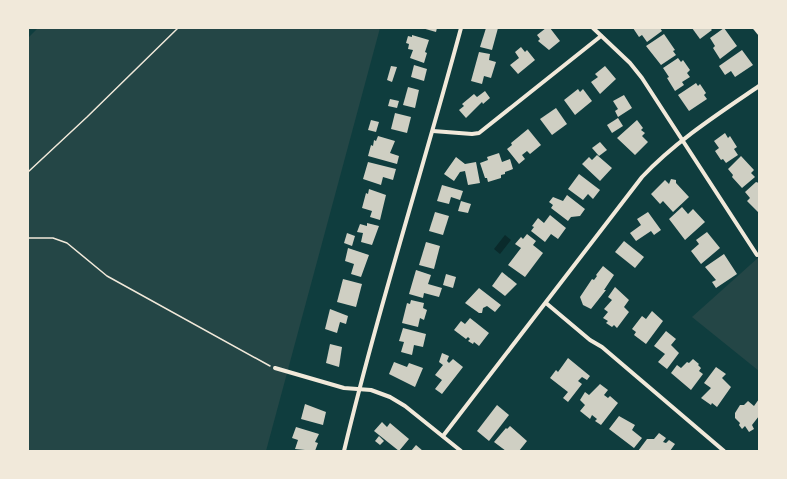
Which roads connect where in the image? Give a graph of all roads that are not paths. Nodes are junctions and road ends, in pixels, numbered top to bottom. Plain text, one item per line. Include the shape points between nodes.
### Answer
1 (461, 28) edge
2 (593, 28) edge
3 (756, 28) edge
4 (759, 33) edge
5 (601, 36) junction
6 (759, 86) edge
7 (433, 131) junction
8 (682, 140) junction
9 (757, 254) dead end
10 (546, 303) junction
11 (275, 368) road end
12 (359, 389) junction
13 (443, 436) junction
14 (344, 451) edge
15 (461, 451) edge
16 (724, 451) edge

1 - 7 street
2 - 5 street
3 - 4 street
5 - 7 street via 479,133
5 - 8 street via 638,73
6 - 8 street
7 - 12 street
8 - 9 street
8 - 10 street via 656,162 630,192
10 - 13 street
10 - 16 street
11 - 12 street via 344,388
12 - 13 street via 371,390 390,397
12 - 14 street
13 - 15 street

